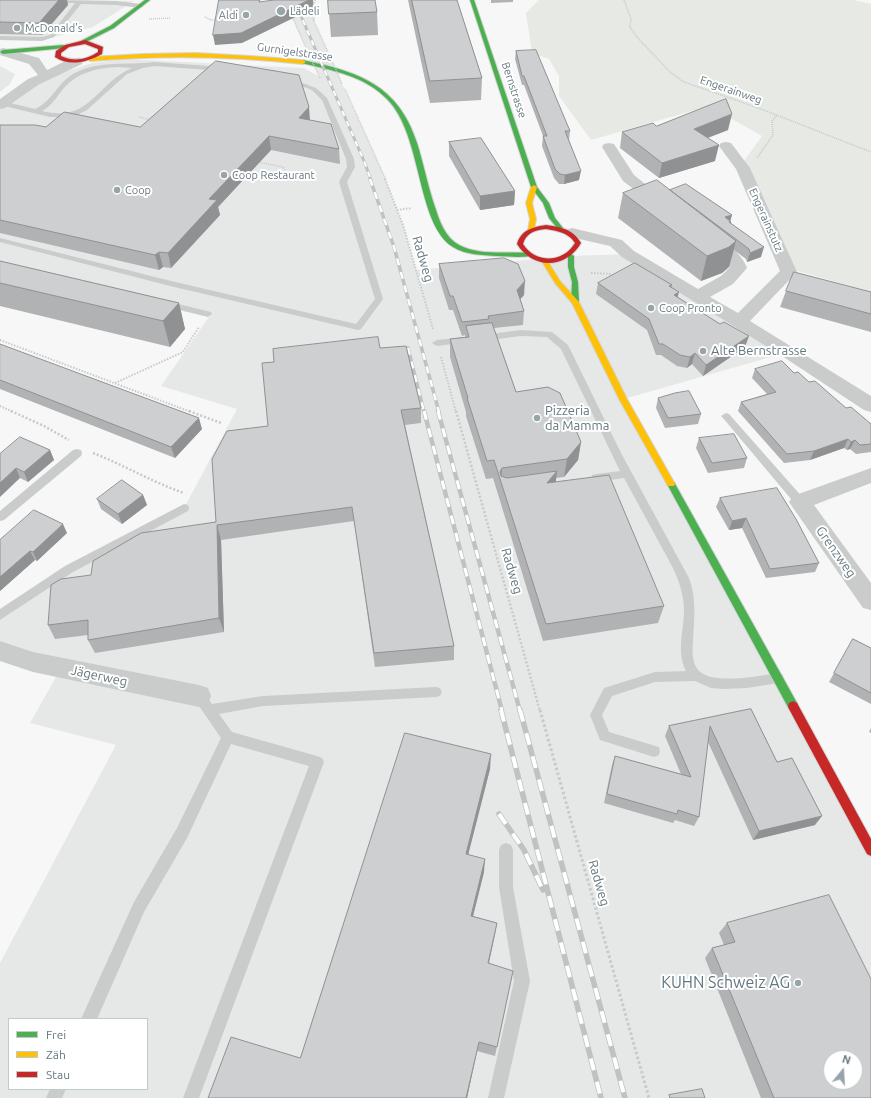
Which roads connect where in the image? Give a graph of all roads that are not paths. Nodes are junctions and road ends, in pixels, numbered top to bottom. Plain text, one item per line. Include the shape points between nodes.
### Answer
1 (148, 0) edge
2 (472, 0) edge
3 (45, 1) edge
4 (79, 2) junction
5 (140, 6) junction
6 (112, 27) junction
7 (0, 38) edge
8 (82, 42) junction
9 (100, 47) junction
10 (2, 51) edge
11 (60, 54) junction
12 (140, 55) junction
13 (90, 59) junction
14 (77, 61) junction
15 (141, 66) junction
16 (229, 69) edge
17 (42, 72) junction
18 (276, 76) edge
19 (33, 82) junction
20 (1, 104) edge
21 (37, 112) junction
22 (726, 146) dead end
23 (609, 147) dead end
24 (534, 187) junction
25 (672, 212) edge
26 (531, 230) junction
27 (566, 231) junction
28 (697, 231) edge
29 (443, 232) junction
30 (522, 237) junction
31 (462, 238) dead end
32 (512, 239) dead end
33 (0, 240) edge
34 (575, 252) junction
35 (628, 254) junction
36 (528, 255) junction
37 (544, 260) junction
38 (697, 297) junction
39 (154, 301) edge
40 (575, 302) junction
41 (208, 314) road end
42 (739, 322) junction
43 (437, 343) road end
44 (871, 405) edge
45 (726, 416) dead end
46 (79, 451) road end
47 (627, 474) junction
48 (871, 475) edge
49 (589, 479) edge
50 (800, 502) junction
51 (184, 508) road end
52 (0, 517) edge
53 (871, 601) edge
54 (0, 615) edge
55 (0, 651) edge
56 (697, 676) junction
57 (778, 678) junction
58 (436, 692) dead end
59 (204, 703) junction
60 (228, 737) junction
61 (654, 751) dead end
62 (506, 850) dead end
63 (871, 850) edge
64 (89, 1018) edge
65 (191, 1098) edge
66 (496, 1098) edge

1 - 5 main road
2 - 24 main road, Bernstrasse
3 - 4 lane
4 - 5 lane
4 - 7 lane via 52,36 42,39
5 - 6 main road
6 - 8 main road
6 - 9 main road
8 - 9 main road, Gurnigelstrasse
8 - 11 main road
9 - 12 main road, Gurnigelstrasse
9 - 13 main road via 100,53
10 - 11 main road
10 - 17 street via 34,61
11 - 14 main road, Gurnigelstrasse
11 - 17 street
12 - 13 main road, Gurnigelstrasse
12 - 29 main road, Gurnigelstrasse via 244,57 289,61 338,70 375,87 397,106 406,120 433,213
13 - 14 main road, Gurnigelstrasse
14 - 19 street
15 - 16 lane via 154,64
15 - 21 lane via 125,73 80,113 64,116
15 - 21 lane via 100,66 89,69 66,82 54,94 50,103
17 - 19 street
18 - 33 lane via 317,90 325,99 348,150 351,167 343,182 378,299 358,327
19 - 20 street
20 - 21 lane
22 - 42 street, Engerainstutz via 744,170 797,275
23 - 25 street via 628,178
24 - 26 main road via 529,203 534,219
24 - 27 main road, Bernstrasse via 546,203 552,218
26 - 27 main road via 546,227
26 - 30 main road
27 - 34 main road, Bernstrasse via 578,240
27 - 35 street via 609,240
28 - 38 street via 735,260 739,268 727,280
29 - 31 main road
29 - 36 main road, Gurnigelstrasse via 456,246
30 - 32 main road
30 - 36 main road via 520,245
34 - 35 street via 597,247
34 - 37 main road via 560,260
34 - 40 main road, Bernstrasse via 571,267 575,282
35 - 38 street
36 - 37 main road, Gurnigelstrasse
37 - 40 main road via 557,282
38 - 42 street
39 - 41 lane
40 - 57 main road via 627,406
42 - 44 street
43 - 47 lane via 521,333 549,334 565,347
45 - 50 lane, Grenzweg
46 - 52 lane
47 - 49 lane
47 - 56 lane via 678,566 687,589 690,610 687,647 690,667
48 - 50 street
50 - 53 street, Grenzweg
51 - 54 lane via 69,569
55 - 59 street, Jägerweg via 33,662
56 - 57 lane via 716,683 734,684
56 - 61 lane via 655,677 608,692 596,715 605,736
57 - 63 main road
58 - 59 lane
59 - 60 lane
60 - 64 lane via 182,833 138,907
60 - 65 lane via 317,762
62 - 66 lane via 506,887 522,981

